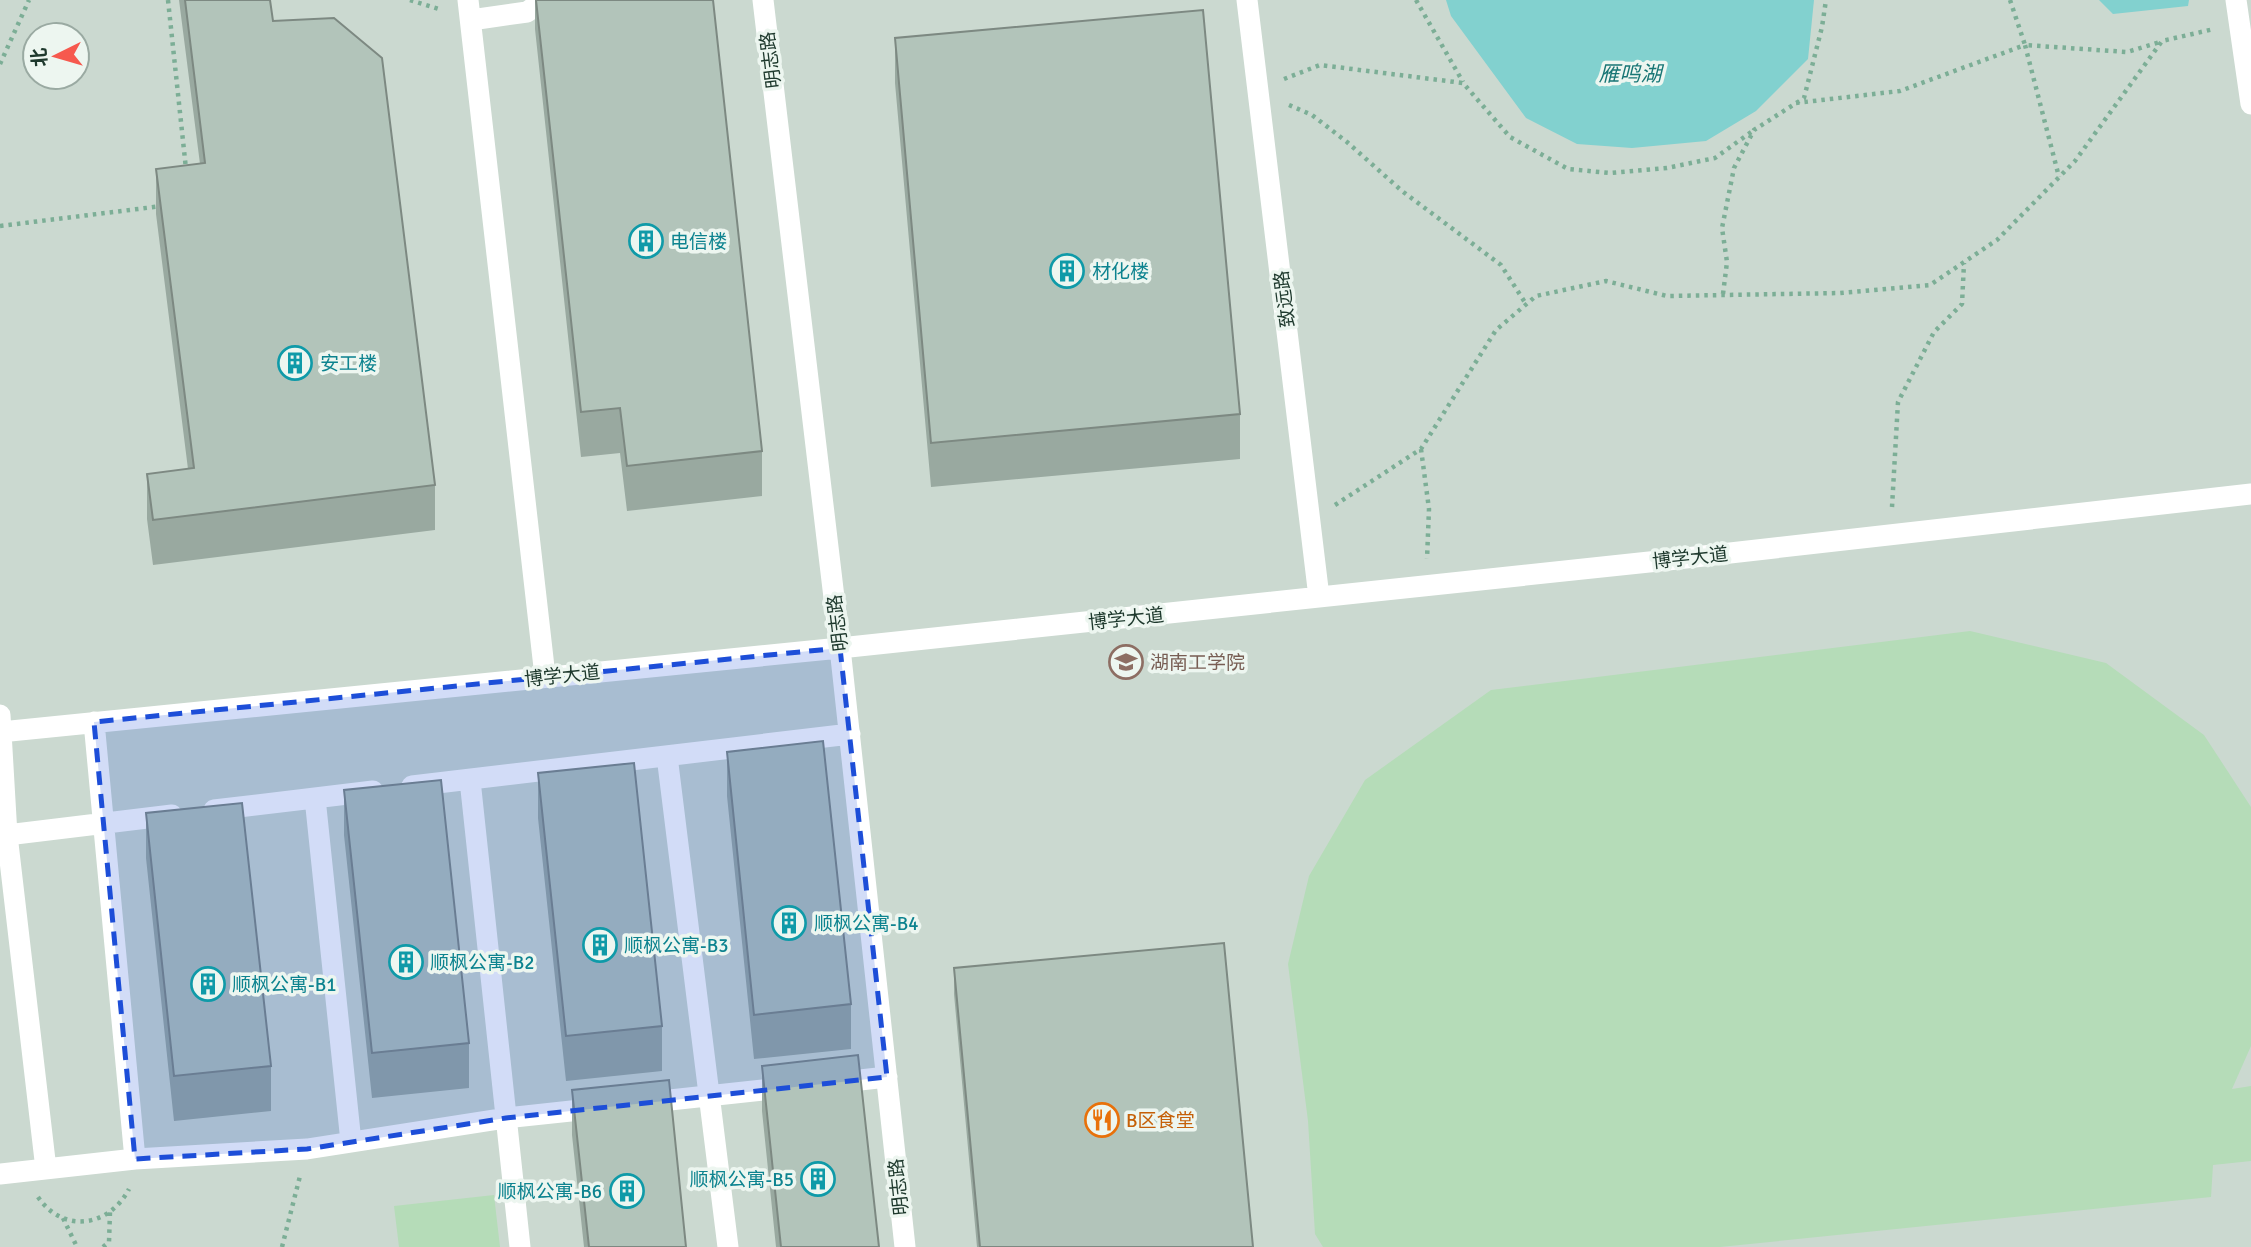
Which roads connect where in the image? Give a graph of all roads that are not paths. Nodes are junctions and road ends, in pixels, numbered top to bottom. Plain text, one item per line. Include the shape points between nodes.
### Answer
1 (544, 0) edge
2 (763, 0) edge
3 (1247, 0) edge
4 (2236, 0) edge
5 (470, 10) edge
6 (2251, 104) edge
7 (2251, 494) edge
8 (1319, 597) junction
9 (840, 648) junction
10 (545, 676) junction
11 (94, 722) junction
12 (1, 726) edge
13 (849, 734) junction
14 (667, 756) junction
15 (470, 779) junction
16 (315, 798) junction
17 (103, 824) junction
18 (4, 836) edge
19 (887, 1077) junction
20 (709, 1096) junction
21 (506, 1118) junction
22 (351, 1142) junction
23 (135, 1159) junction
24 (46, 1169) junction
25 (9, 1173) edge
26 (520, 1247) edge
27 (728, 1247) edge
28 (905, 1247) edge

1 - 5 street via 527,12
2 - 9 street, 明志路
3 - 8 street, 致远路
4 - 6 street
5 - 10 street
7 - 8 street, 博学大道
8 - 9 street, 博学大道
9 - 10 street, 博学大道
9 - 13 street, 明志路
10 - 11 street, 博学大道
11 - 12 street, 博学大道
11 - 17 street
12 - 18 street
13 - 14 street
13 - 19 street, 明志路
14 - 15 street
14 - 20 street
15 - 16 street
15 - 21 street
16 - 17 street
16 - 22 street
17 - 18 street
17 - 23 street
18 - 24 street
19 - 20 street
19 - 28 street, 明志路
20 - 21 street
20 - 27 street
21 - 22 street
21 - 26 street
22 - 23 street via 307,1149
23 - 24 street
24 - 25 street

